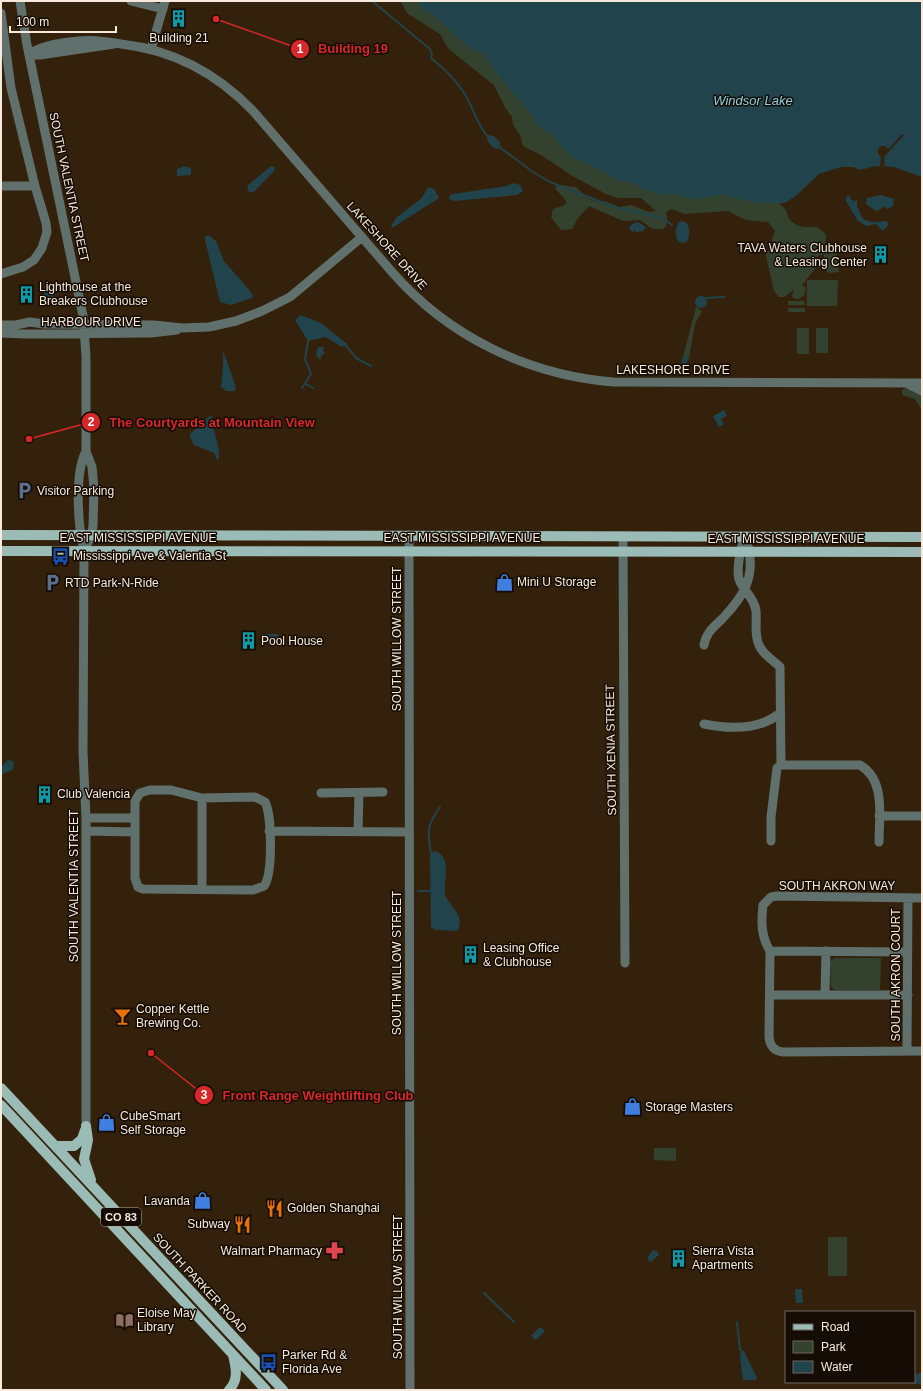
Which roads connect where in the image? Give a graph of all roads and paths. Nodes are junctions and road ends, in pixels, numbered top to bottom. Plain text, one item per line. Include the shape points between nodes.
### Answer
1 (20, 1) edge
2 (131, 1) edge
3 (164, 5) edge
4 (1, 13) edge
5 (2, 25) edge
6 (151, 49) junction
7 (29, 54) junction
8 (1, 186) edge
9 (35, 186) junction
10 (362, 237) junction
11 (1, 274) edge
12 (1, 325) edge
13 (84, 329) junction
14 (1, 332) edge
15 (905, 383) junction
16 (922, 383) edge
17 (922, 391) edge
18 (86, 451) junction
19 (1, 535) edge
20 (409, 535) junction
21 (80, 536) junction
22 (91, 536) junction
23 (623, 536) junction
24 (745, 536) junction
25 (922, 537) edge
26 (1, 551) edge
27 (84, 551) junction
28 (409, 551) junction
29 (624, 552) junction
30 (744, 552) junction
31 (922, 552) edge
32 (746, 588) junction
33 (704, 645) dead end
34 (780, 713) junction
35 (704, 724) dead end
36 (781, 765) junction
37 (383, 792) dead end
38 (321, 793) dead end
39 (359, 793) junction
40 (202, 798) junction
41 (879, 816) junction
42 (922, 816) edge
43 (86, 818) junction
44 (135, 818) junction
45 (86, 831) junction
46 (269, 831) junction
47 (358, 831) junction
48 (135, 832) junction
49 (409, 832) junction
50 (771, 840) dead end
51 (879, 842) dead end
52 (202, 889) junction
53 (908, 898) junction
54 (922, 898) edge
55 (770, 951) junction
56 (826, 951) junction
57 (907, 952) junction
58 (624, 963) dead end
59 (825, 994) junction
60 (770, 995) junction
61 (908, 995) junction
62 (907, 1051) junction
63 (922, 1052) edge
64 (1, 1088) edge
65 (1, 1106) edge
66 (86, 1126) junction
67 (87, 1142) junction
68 (55, 1146) junction
69 (70, 1162) junction
70 (57, 1166) junction
71 (94, 1187) junction
72 (233, 1355) junction
73 (229, 1390) edge
74 (266, 1390) edge
75 (283, 1390) edge
76 (410, 1390) edge

1 - 7 street, SOUTH VALENTIA STREET
2 - 3 street
3 - 6 street
4 - 5 street
5 - 9 street via 11,88
6 - 7 street, LAKESHORE DRIVE via 118,43 40,55
6 - 10 street, LAKESHORE DRIVE via 195,66 237,95
7 - 13 street, SOUTH VALENTIA STREET via 79,292
8 - 9 street
9 - 11 street via 46,223 44,244 30,262
10 - 13 street, HARBOUR DRIVE via 298,290 250,317 225,324 157,333
10 - 15 street, LAKESHORE DRIVE via 408,290 453,326 504,355 556,373 595,380 634,382
12 - 13 street, HARBOUR DRIVE via 37,322
13 - 14 street, HARBOUR DRIVE via 24,334
13 - 18 street, SOUTH VALENTIA STREET
15 - 16 street, LAKESHORE DRIVE
15 - 17 street
18 - 21 street, SOUTH VALENTIA STREET via 80,475
18 - 22 street, SOUTH VALENTIA STREET via 93,476
19 - 21 main road, EAST MISSISSIPPI AVENUE
20 - 22 main road, EAST MISSISSIPPI AVENUE
20 - 23 main road, EAST MISSISSIPPI AVENUE
20 - 28 street, SOUTH WILLOW STREET
21 - 22 main road, EAST MISSISSIPPI AVENUE
21 - 27 street, SOUTH VALENTIA STREET
22 - 27 street, SOUTH VALENTIA STREET
23 - 24 main road, EAST MISSISSIPPI AVENUE
23 - 29 street, SOUTH XENIA STREET
24 - 25 main road, EAST MISSISSIPPI AVENUE
24 - 30 street
26 - 27 main road, EAST MISSISSIPPI AVENUE
27 - 28 main road, EAST MISSISSIPPI AVENUE
27 - 43 street, SOUTH VALENTIA STREET via 83,752
28 - 29 main road, EAST MISSISSIPPI AVENUE
28 - 49 street, SOUTH WILLOW STREET
29 - 30 main road, EAST MISSISSIPPI AVENUE
29 - 58 street, SOUTH XENIA STREET
30 - 31 main road, EAST MISSISSIPPI AVENUE
30 - 32 street via 740,581
32 - 33 street via 706,635
32 - 34 street via 756,610 758,644 780,668
34 - 35 street via 773,719 750,727
34 - 36 street
36 - 41 street via 860,764 868,769 878,784
36 - 50 street via 777,768 774,782
37 - 39 street
38 - 39 street
39 - 47 street
40 - 44 street via 171,790 150,790 140,793 135,801
40 - 46 street via 255,798 265,802 269,812
40 - 52 street
41 - 42 street
41 - 51 street
43 - 44 street
43 - 45 street, SOUTH VALENTIA STREET
44 - 48 street
45 - 48 street
45 - 66 street, SOUTH VALENTIA STREET
46 - 47 street
46 - 52 street via 269,876 264,886 253,890
47 - 49 street
48 - 52 street via 135,878 138,887
49 - 76 street, SOUTH WILLOW STREET
53 - 54 street, SOUTH AKRON WAY
53 - 55 street, SOUTH AKRON WAY via 771,897 763,905 762,915 763,940
53 - 57 street, SOUTH AKRON COURT
55 - 56 street
55 - 60 street, SOUTH AKRON WAY
56 - 57 street
56 - 59 street
57 - 61 street, SOUTH AKRON COURT
59 - 60 street
59 - 61 street
60 - 62 street, SOUTH AKRON WAY via 770,1043 778,1052
61 - 62 street, SOUTH AKRON COURT
62 - 63 street, SOUTH AKRON WAY
64 - 68 main road, SOUTH PARKER ROAD / CO 83
65 - 70 main road, SOUTH PARKER ROAD / CO 83
66 - 67 main road
66 - 68 main road via 82,1139 76,1145
67 - 69 main road via 83,1150
67 - 71 main road via 84,1159
68 - 69 main road, SOUTH PARKER ROAD / CO 83
69 - 70 main road via 64,1166
69 - 71 main road, SOUTH PARKER ROAD / CO 83
70 - 72 main road, SOUTH PARKER ROAD / CO 83
71 - 75 main road, SOUTH PARKER ROAD / CO 83
72 - 73 main road via 236,1375
72 - 74 main road, SOUTH PARKER ROAD / CO 83

